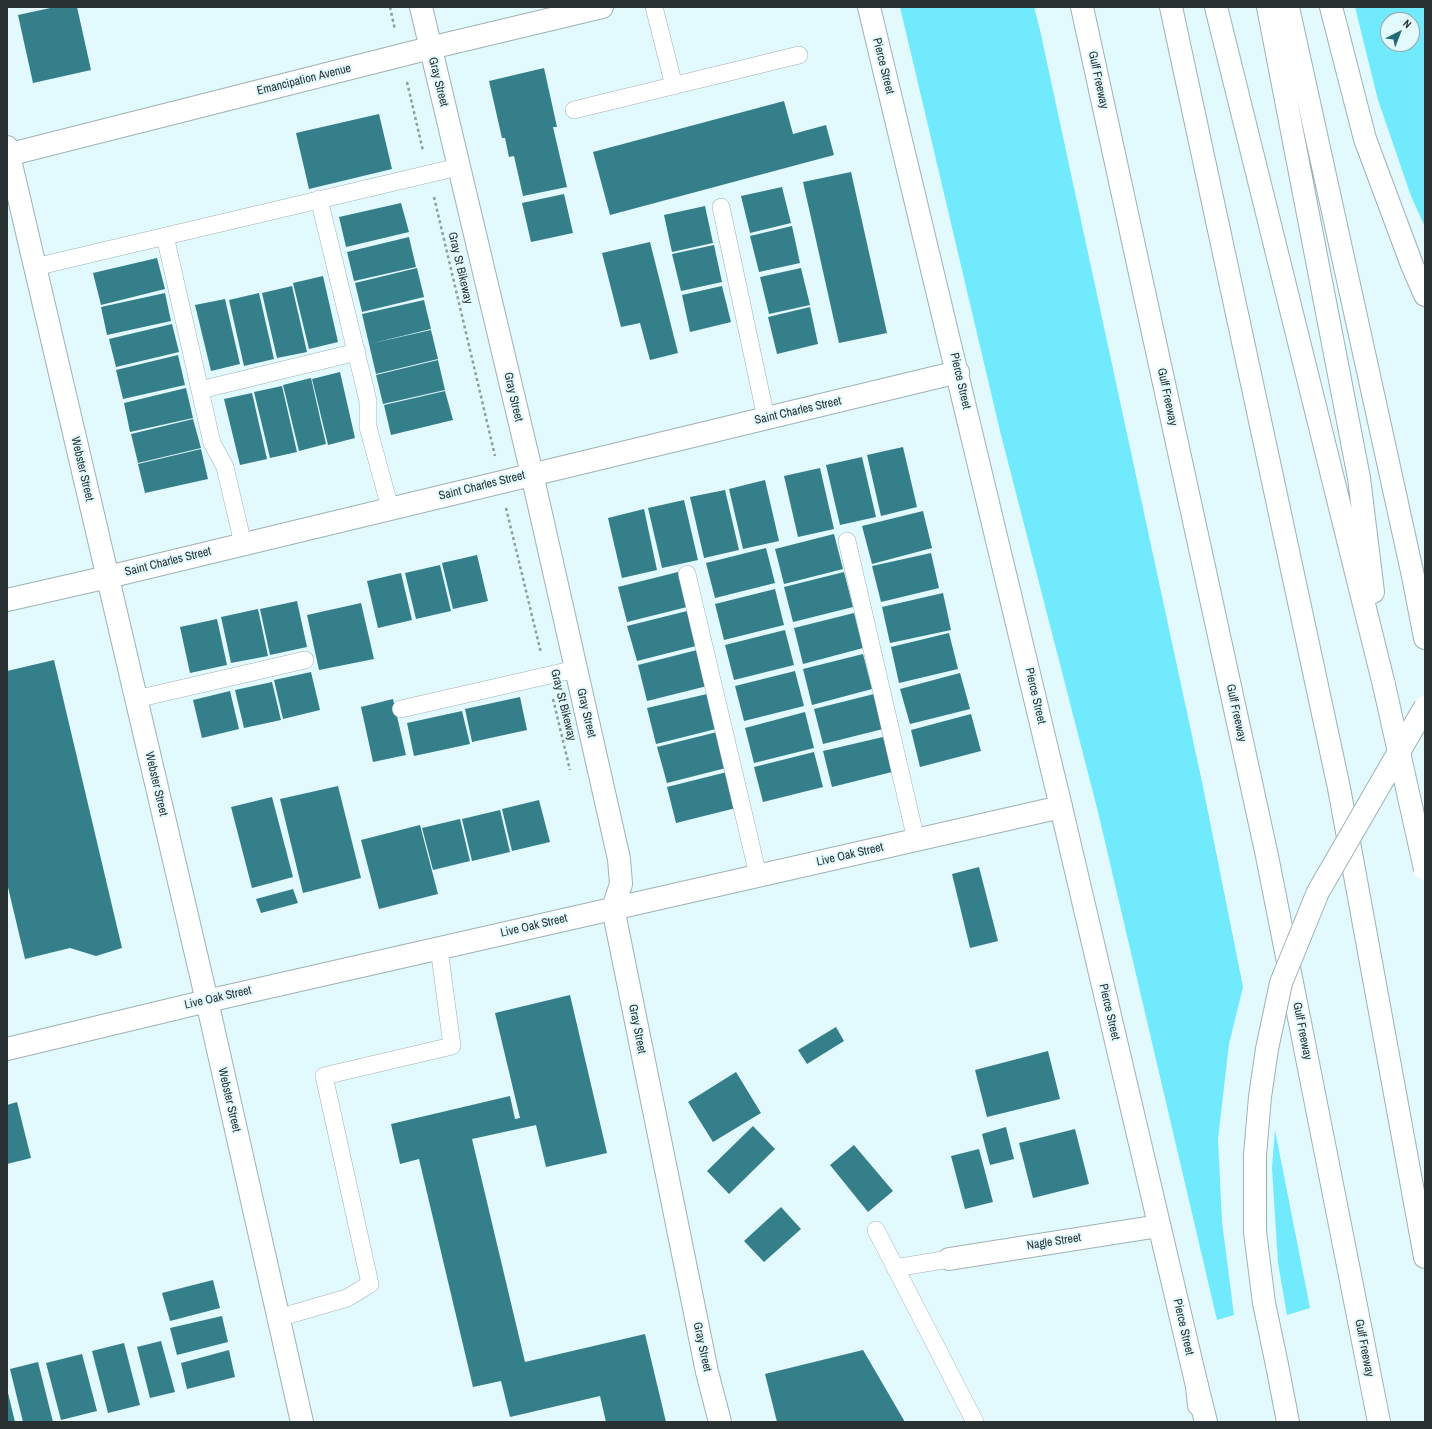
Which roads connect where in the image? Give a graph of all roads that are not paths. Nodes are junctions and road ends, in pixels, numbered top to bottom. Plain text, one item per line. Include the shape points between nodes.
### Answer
1 (421, 7) edge
2 (602, 7) edge
3 (654, 7) edge
4 (869, 7) edge
5 (1075, 7) edge
6 (1082, 7) edge
7 (1171, 7) edge
8 (1216, 7) edge
9 (1268, 7) edge
10 (1288, 7) edge
11 (1332, 7) edge
12 (430, 48) junction
13 (799, 55) dead end
14 (1095, 64) junction
15 (674, 86) junction
16 (574, 110) dead end
17 (8, 152) edge
18 (458, 167) junction
19 (319, 200) junction
20 (720, 208) dead end
21 (165, 236) junction
22 (35, 267) junction
23 (1425, 295) edge
24 (357, 352) junction
25 (958, 372) junction
26 (200, 390) junction
27 (766, 418) junction
28 (532, 474) junction
29 (390, 508) junction
30 (847, 541) dead end
31 (243, 544) junction
32 (687, 574) dead end
33 (108, 577) junction
34 (7, 600) edge
35 (1425, 638) edge
36 (305, 660) dead end
37 (576, 669) junction
38 (1384, 685) junction
39 (136, 699) junction
40 (1425, 707) edge
41 (401, 710) dead end
42 (1061, 807) junction
43 (916, 840) junction
44 (1425, 869) edge
45 (758, 875) junction
46 (613, 908) junction
47 (439, 948) junction
48 (207, 1001) junction
49 (7, 1049) edge
50 (1159, 1226) junction
51 (876, 1230) dead end
52 (1425, 1257) edge
53 (949, 1259) joint
54 (895, 1268) junction
55 (278, 1318) junction
56 (1197, 1386) junction
57 (302, 1422) edge
58 (720, 1422) edge
59 (975, 1422) edge
60 (1201, 1422) edge
61 (1206, 1422) edge
62 (1288, 1422) edge
63 (1379, 1422) edge

1 - 12 main road, Gray Street
2 - 12 main road, Emancipation Avenue
3 - 15 lane
4 - 25 main road, Pierce Street
5 - 14 main road
6 - 14 main road, Gulf Freeway
7 - 52 main road via 1339,788
8 - 38 main road
9 - 38 main road via 1360,478
10 - 35 main road
11 - 23 main road via 1365,139
12 - 17 main road, Emancipation Avenue
12 - 18 main road, Gray Street
13 - 15 lane
14 - 63 main road, Gulf Freeway via 1267,856
15 - 16 lane
17 - 22 main road, Webster Street
18 - 19 lane
18 - 28 main road, Gray Street
19 - 21 lane
19 - 24 lane
20 - 27 lane
21 - 22 lane
21 - 26 lane
22 - 33 main road, Webster Street
24 - 26 lane
24 - 29 lane via 368,401 368,427
25 - 27 main road, Saint Charles Street
25 - 42 main road, Pierce Street
26 - 31 lane via 212,443 225,467
27 - 28 main road, Saint Charles Street
28 - 29 main road, Saint Charles Street
28 - 37 main road, Gray Street
29 - 31 main road, Saint Charles Street
30 - 43 lane
31 - 33 main road, Saint Charles Street
32 - 45 lane
33 - 34 main road, Saint Charles Street
33 - 39 main road, Webster Street
36 - 39 lane
37 - 41 lane
37 - 46 main road, Gray Street via 619,859 621,884
38 - 44 main road, bridge
39 - 48 main road, Webster Street
40 - 62 main road, bridge via 1318,892 1281,983 1266,1049 1255,1162 1255,1232 1264,1303
42 - 43 main road, Live Oak Street
42 - 50 main road, Pierce Street
43 - 45 main road, Live Oak Street
45 - 46 main road, Live Oak Street
46 - 47 main road, Live Oak Street
46 - 58 main road, Gray Street via 707,1372
47 - 48 main road, Live Oak Street
47 - 55 lane via 452,1046 324,1076 370,1284 347,1298
48 - 49 main road, Live Oak Street
48 - 55 main road, Webster Street
50 - 53 main road, Nagle Street
50 - 56 main road, Pierce Street
51 - 54 lane
53 - 54 lane
54 - 59 lane
55 - 57 main road, Webster Street
56 - 60 main road
56 - 61 main road

